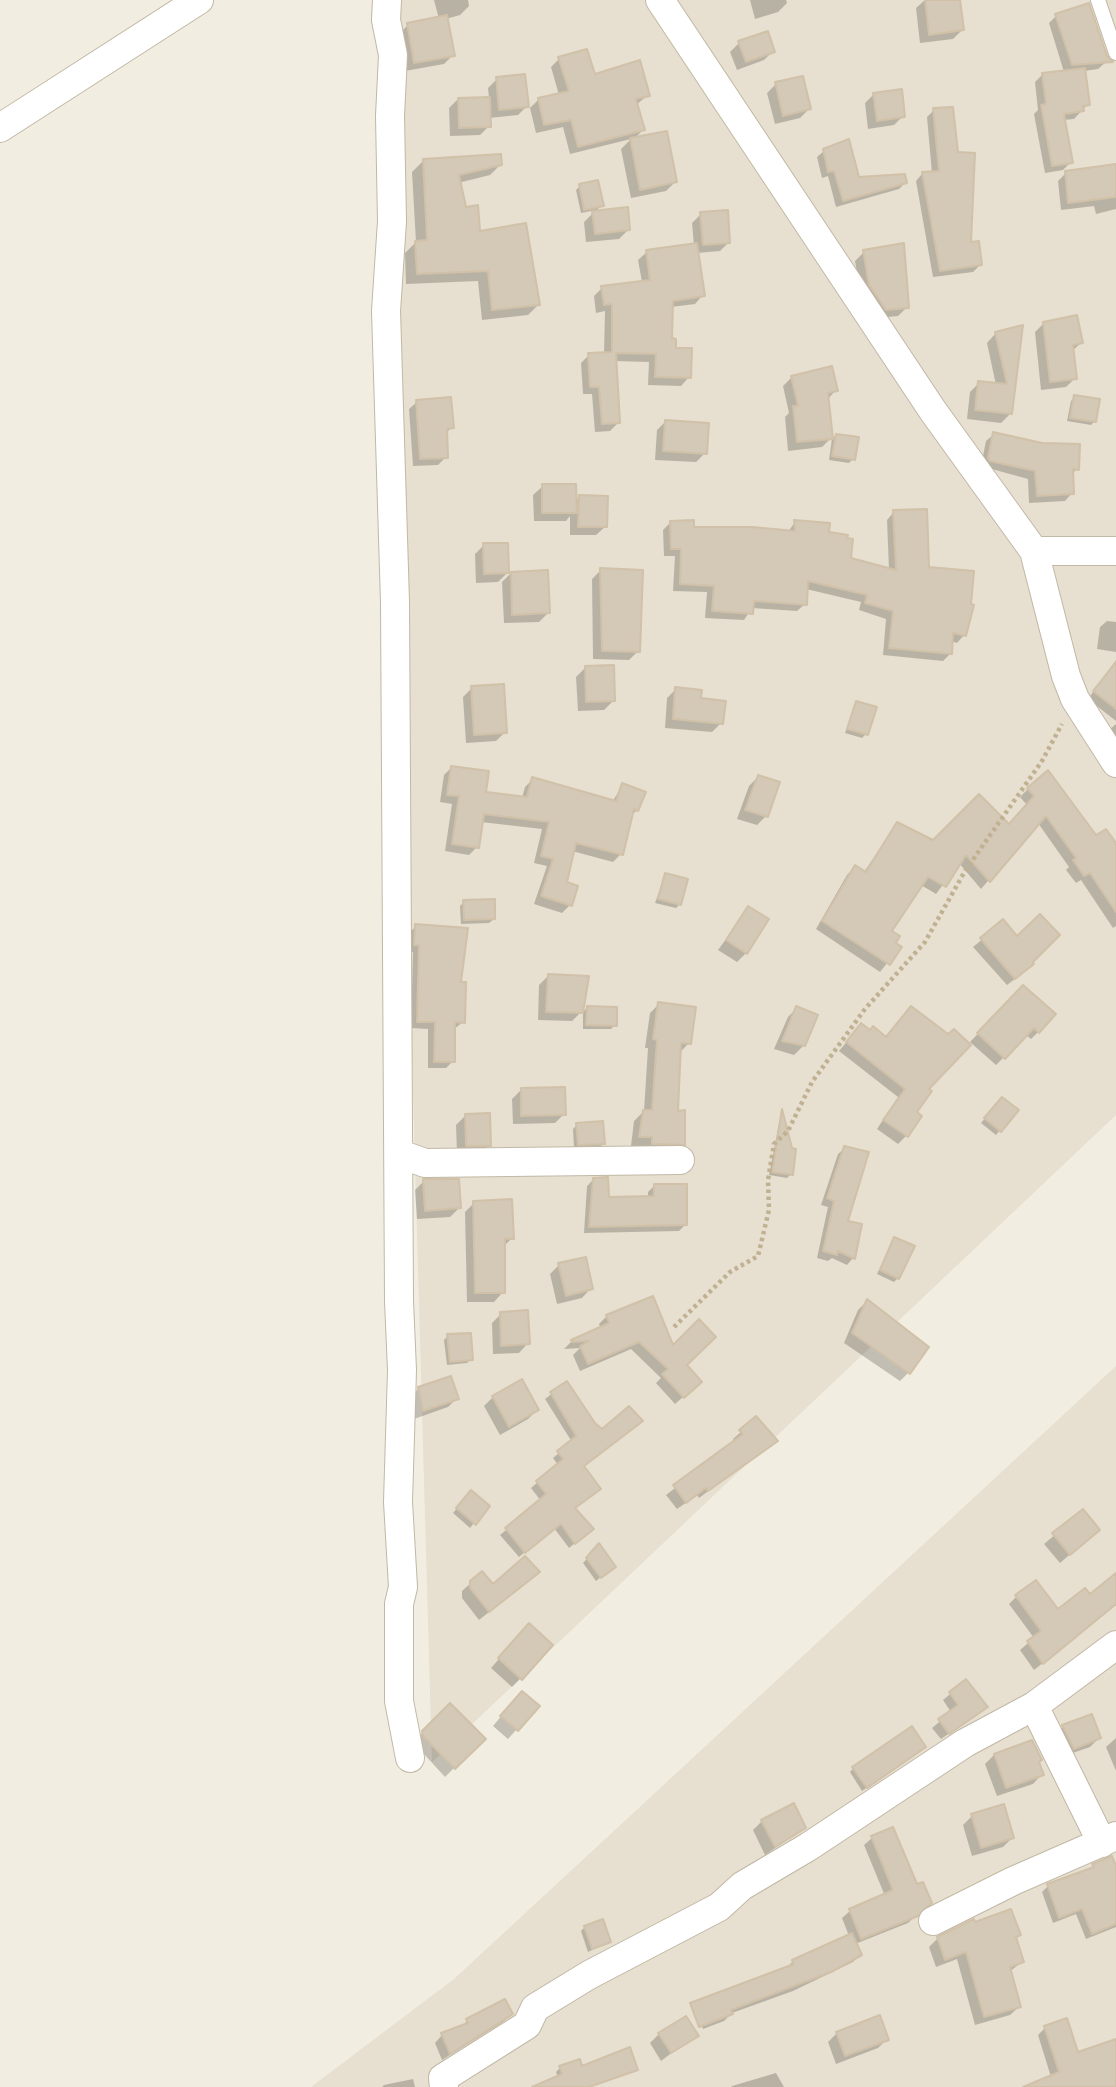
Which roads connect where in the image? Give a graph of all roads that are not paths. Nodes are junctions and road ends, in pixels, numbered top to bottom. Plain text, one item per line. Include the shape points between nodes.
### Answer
1 (199, 0) edge
2 (387, 0) edge
3 (660, 0) edge
4 (1098, 0) edge
5 (1116, 53) edge
6 (0, 128) edge
7 (1034, 551) junction
8 (1116, 551) edge
9 (1116, 763) edge
10 (400, 1154) junction
11 (680, 1160) dead end
12 (1116, 1645) edge
13 (1034, 1706) junction
14 (410, 1758) dead end
15 (1109, 1840) edge
16 (933, 1921) dead end
17 (444, 2087) edge

1 - 6 street
2 - 10 street via 393,55 392,221 386,311 395,602
3 - 7 street via 926,400
4 - 5 lane
7 - 8 street
7 - 9 street via 1066,676 1075,699
10 - 11 street via 425,1163
10 - 14 street via 398,1502 403,1587 398,1657 399,1701
12 - 13 street
13 - 15 street
13 - 17 street via 965,1743 742,1885 719,1907 535,2008 527,2025 443,2078
15 - 16 street

